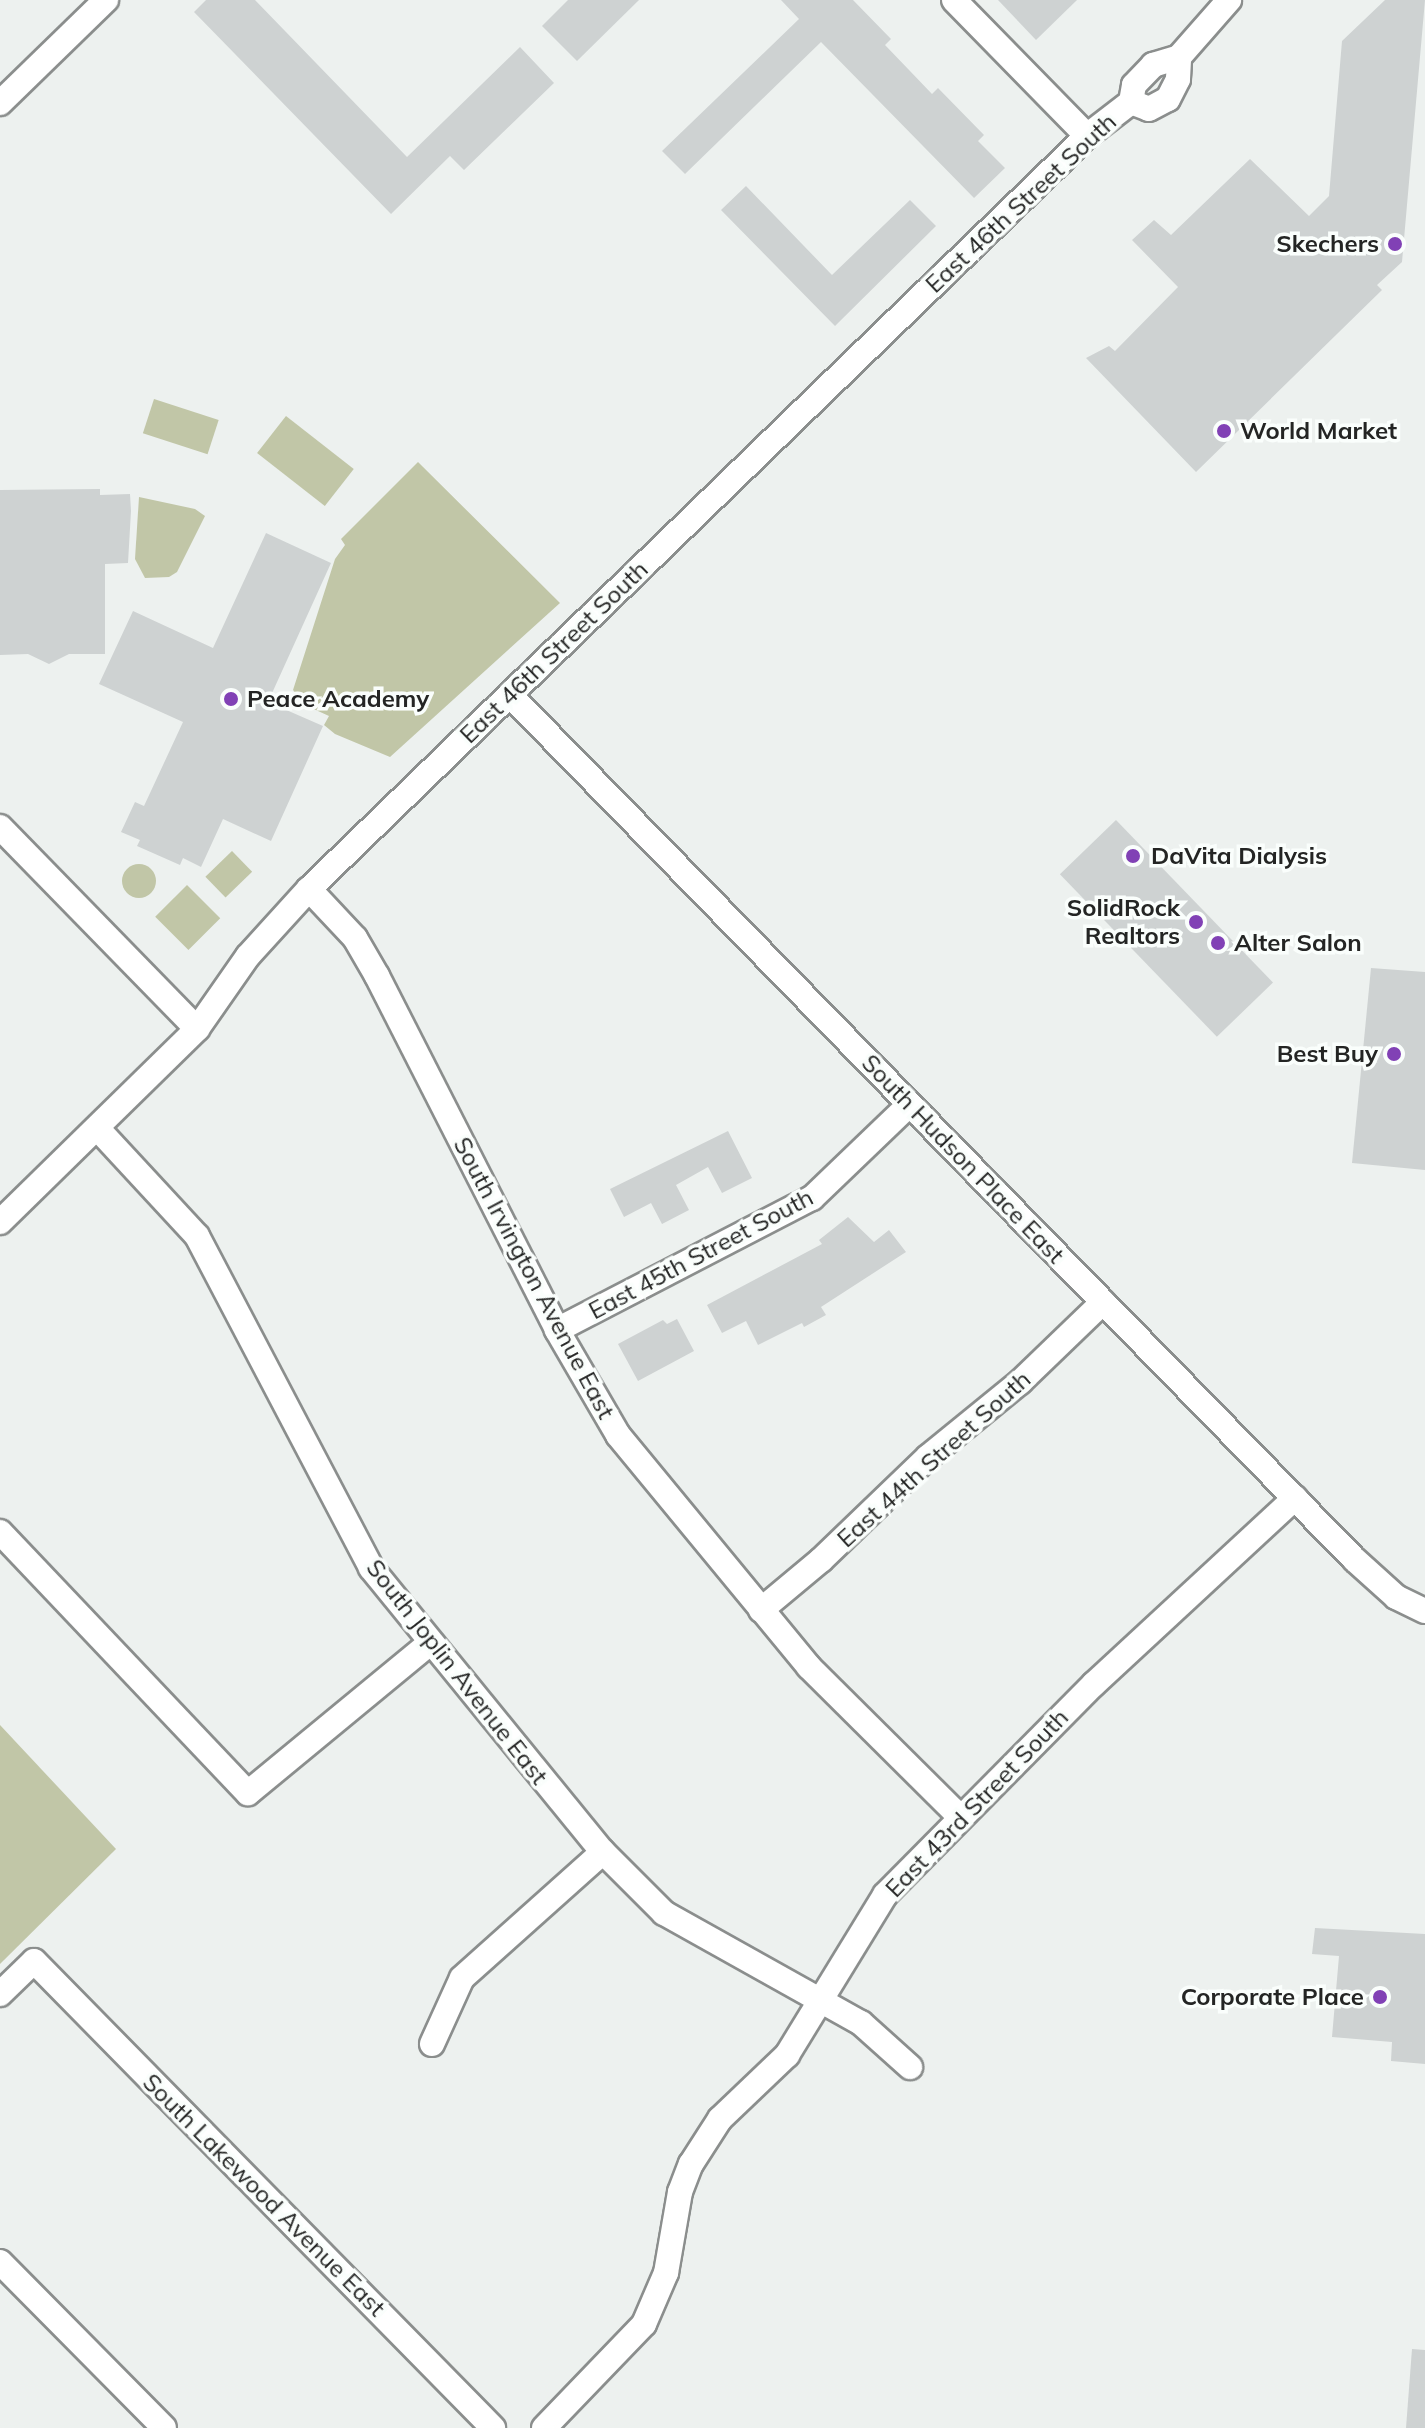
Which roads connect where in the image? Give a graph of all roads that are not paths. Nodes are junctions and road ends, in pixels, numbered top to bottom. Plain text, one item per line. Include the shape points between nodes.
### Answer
1 (106, 0) edge
2 (954, 0) edge
3 (1229, 0) edge
4 (1179, 57) junction
5 (1131, 102) junction
6 (0, 103) edge
7 (1087, 136) junction
8 (510, 695) junction
9 (0, 827) edge
10 (309, 889) junction
11 (197, 1029) junction
12 (909, 1105) junction
13 (97, 1128) junction
14 (0, 1222) edge
15 (1103, 1302) junction
16 (557, 1330) junction
17 (1295, 1498) junction
18 (0, 1532) edge
19 (761, 1610) junction
20 (1425, 1611) edge
21 (429, 1644) junction
22 (960, 1817) junction
23 (603, 1852) junction
24 (0, 1994) edge
25 (821, 2002) junction
26 (432, 2044) dead end
27 (910, 2067) dead end
28 (0, 2262) edge
29 (164, 2428) edge
30 (493, 2428) edge
31 (544, 2428) edge

1 - 6 street
2 - 7 street
3 - 4 street, East 46th Street South
4 - 5 street, East 46th Street South via 1153,65 1134,85
4 - 5 street, East 46th Street South via 1178,79 1168,99 1149,109
5 - 7 street, East 46th Street South
7 - 8 street, East 46th Street South
8 - 10 street, East 46th Street South
8 - 12 street, South Hudson Place East via 719,904
9 - 11 street
10 - 11 street, East 46th Street South via 248,956
10 - 16 street, South Irvington Avenue East via 355,938 377,976
11 - 13 street, East 46th Street South
12 - 15 street, South Hudson Place East
12 - 16 street, East 45th Street South via 812,1198
13 - 14 street, East 46th Street South
13 - 21 street, South Joplin Avenue East via 197,1236 371,1568
15 - 17 street, South Hudson Place East
15 - 19 street, East 44th Street South
16 - 19 street, South Irvington Avenue East via 618,1435
17 - 20 street, South Hudson Place East via 1375,1580
17 - 22 street, East 43rd Street South
18 - 21 street via 248,1793
19 - 22 street, South Irvington Avenue East via 809,1667
21 - 23 street, South Joplin Avenue East
22 - 25 street, East 43rd Street South via 885,1895
23 - 25 street, South Joplin Avenue East via 664,1913
23 - 26 street via 462,1978
24 - 30 street, South Lakewood Avenue East via 34,1961
25 - 27 street, South Joplin Avenue East via 861,2023
25 - 31 street, East 43rd Street South via 787,2055 720,2119 691,2164 680,2192 666,2273 644,2324
28 - 29 street

